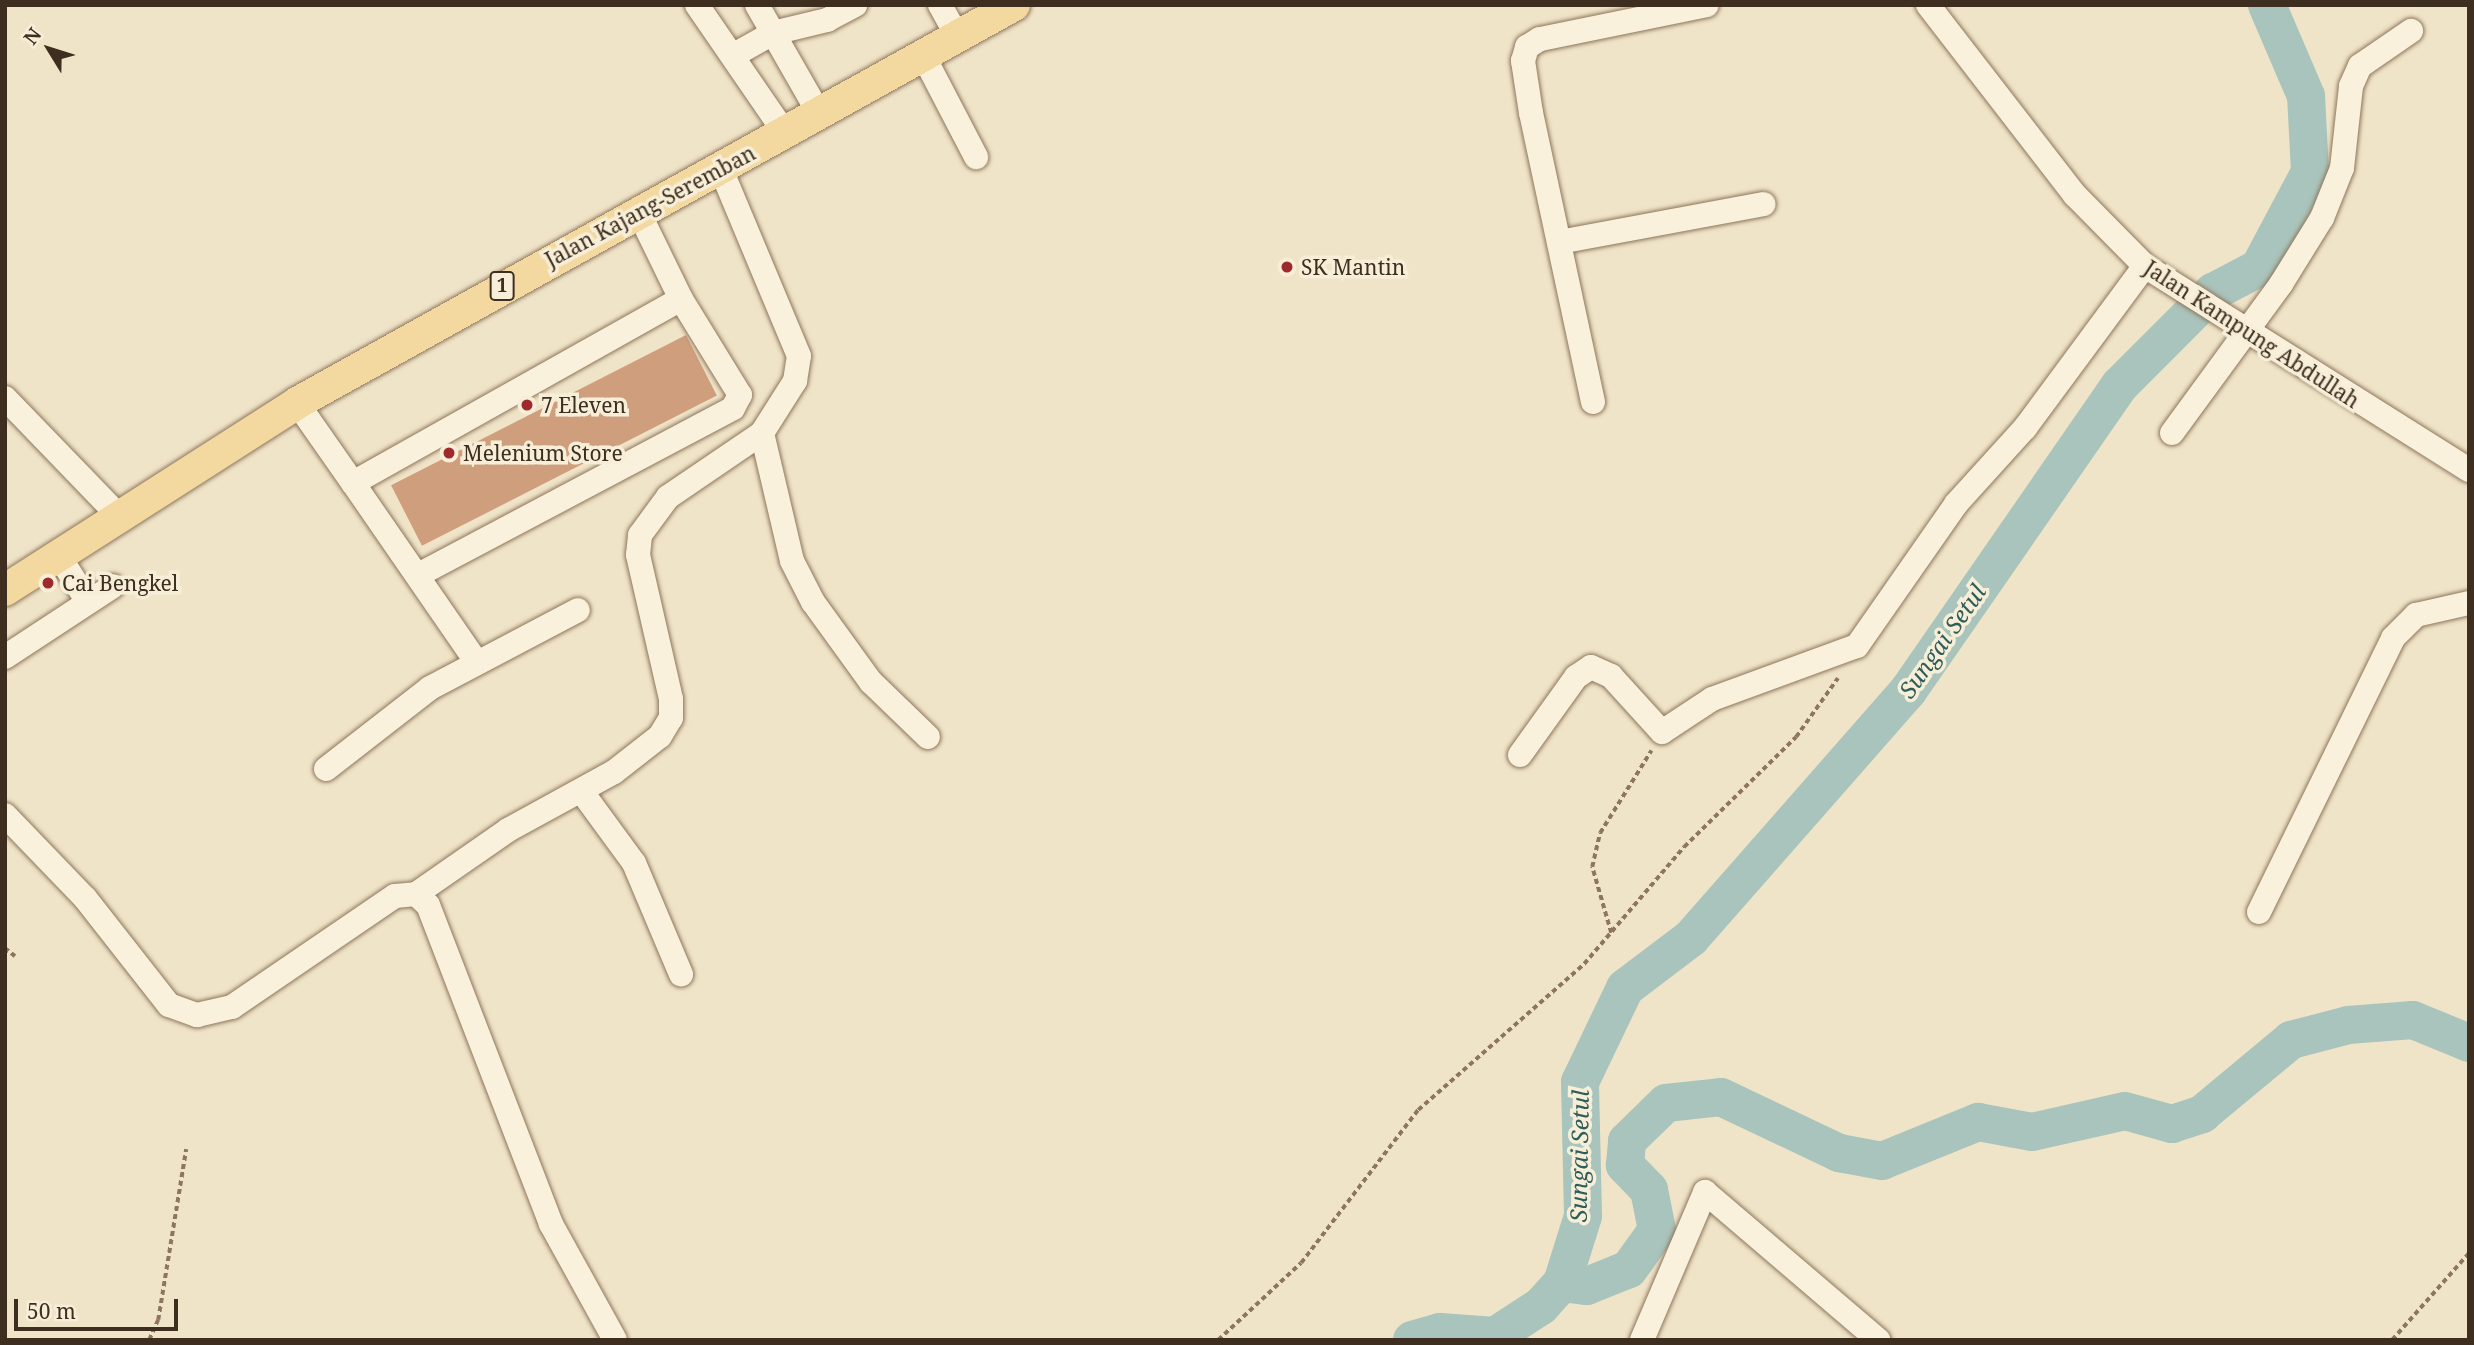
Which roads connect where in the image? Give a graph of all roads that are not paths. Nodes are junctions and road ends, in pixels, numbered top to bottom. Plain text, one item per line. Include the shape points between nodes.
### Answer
1 (697, 5) edge
2 (757, 5) edge
3 (855, 5) edge
4 (940, 5) edge
5 (1707, 5) edge
6 (1928, 5) edge
7 (999, 9) edge
8 (2411, 31) dead end
9 (773, 33) junction
10 (958, 37) junction
11 (734, 55) junction
12 (924, 57) junction
13 (820, 115) junction
14 (785, 133) junction
15 (976, 157) dead end
16 (720, 167) junction
17 (1765, 204) dead end
18 (638, 211) junction
19 (1559, 242) junction
20 (2145, 266) junction
21 (681, 299) junction
22 (2244, 333) junction
23 (5, 398) edge
24 (1593, 402) dead end
25 (297, 403) junction
26 (762, 433) junction
27 (2172, 433) dead end
28 (2469, 470) edge
29 (353, 483) junction
30 (121, 517) junction
31 (59, 556) junction
32 (419, 574) junction
33 (113, 586) dead end
34 (5, 590) edge
35 (88, 602) junction
36 (2469, 603) edge
37 (578, 610) dead end
38 (8, 649) edge
39 (476, 661) junction
40 (928, 737) dead end
41 (1520, 755) dead end
42 (326, 769) dead end
43 (582, 792) junction
44 (5, 815) edge
45 (416, 894) junction
46 (2259, 912) dead end
47 (681, 974) dead end
48 (615, 1340) edge
49 (1642, 1340) edge
50 (1878, 1340) edge

1 - 11 street
2 - 9 street
3 - 9 street via 827,20
4 - 10 street
5 - 19 street via 1540,38 1527,47 1523,61 1531,113
6 - 20 street, Jalan Kampung Abdullah via 2075,195
7 - 10 main road, Jalan Kajang-Seremban / 1
8 - 22 street via 2360,66 2351,86 2342,168 2322,218
9 - 11 street
9 - 13 street
10 - 12 main road, Jalan Kajang-Seremban / 1
11 - 14 street
12 - 13 main road, Jalan Kajang-Seremban / 1
12 - 15 street
13 - 14 main road, Jalan Kajang-Seremban / 1
14 - 16 main road, Jalan Kajang-Seremban / 1
16 - 18 main road, Jalan Kajang-Seremban / 1
16 - 26 street via 799,356 795,381
17 - 19 street
18 - 21 street
18 - 25 main road, Jalan Kajang-Seremban / 1
19 - 24 street
20 - 22 street, Jalan Kampung Abdullah
20 - 41 street via 2025,428 1956,504 1857,646 1712,699 1662,732 1611,676 1591,667 1576,677
21 - 29 street
21 - 32 street via 740,396 733,408
22 - 27 street
22 - 28 street, Jalan Kampung Abdullah
23 - 30 street
25 - 29 street
25 - 30 main road, Jalan Kajang-Seremban / 1
26 - 40 street via 792,561 813,602 871,682
26 - 43 street via 668,498 640,535 638,555 671,699 671,719 660,736
29 - 32 street
30 - 31 main road, Jalan Kajang-Seremban / 1
31 - 34 main road, Jalan Kajang-Seremban / 1
31 - 35 street
32 - 39 street
33 - 35 street
35 - 38 street
36 - 46 street via 2416,615 2393,638
37 - 39 street
39 - 42 street via 372,729
43 - 45 street via 508,830
43 - 47 street via 634,863
44 - 45 street via 85,898 169,1004 197,1015 232,1007 395,896
45 - 48 street via 428,905 551,1224
49 - 50 street via 1705,1192

